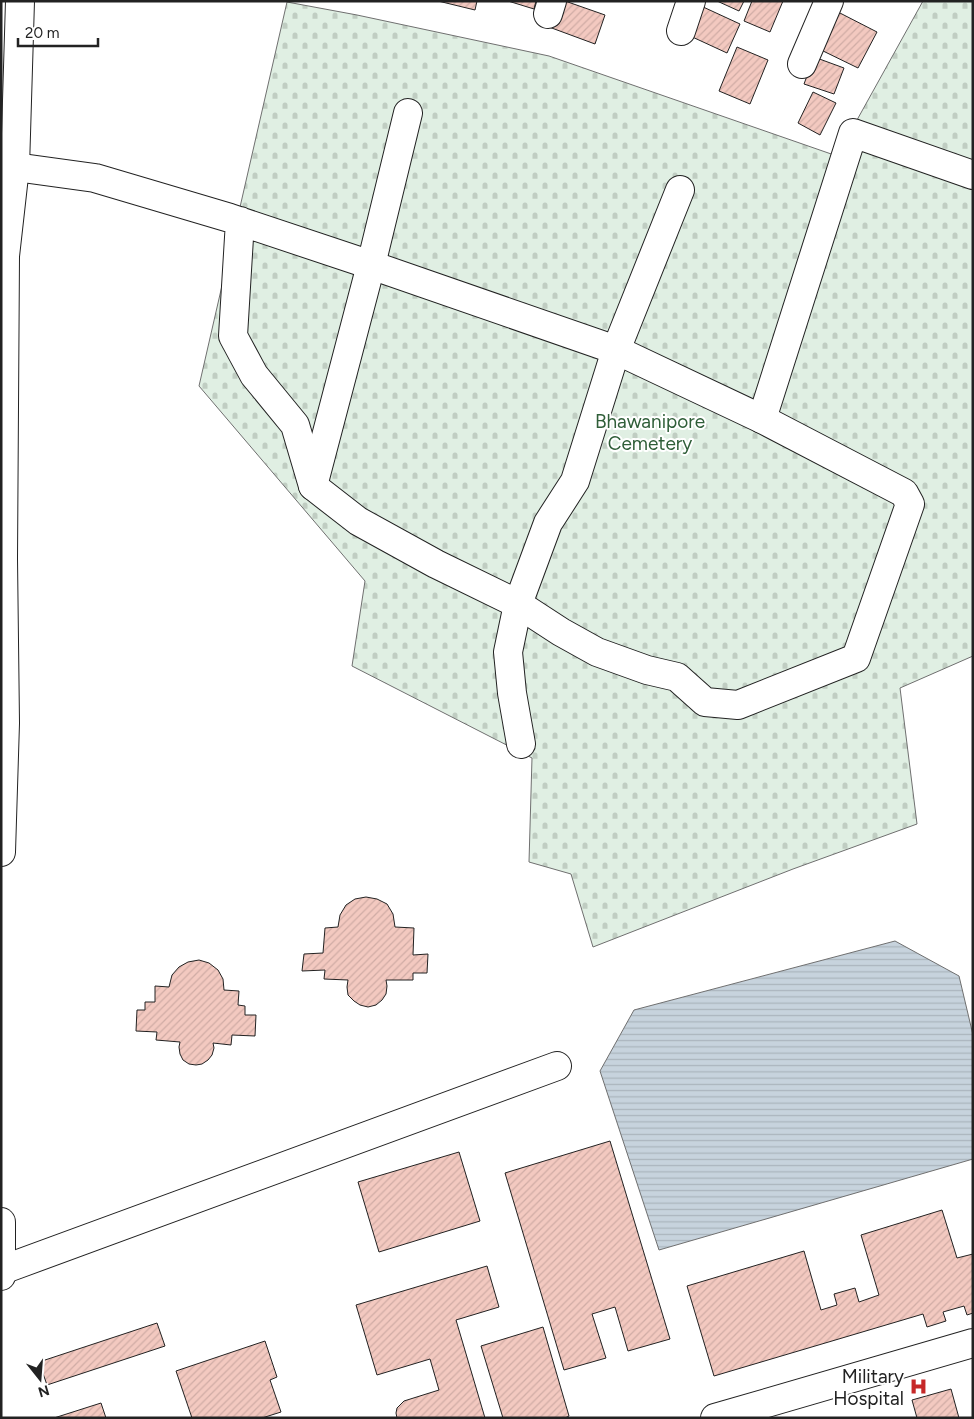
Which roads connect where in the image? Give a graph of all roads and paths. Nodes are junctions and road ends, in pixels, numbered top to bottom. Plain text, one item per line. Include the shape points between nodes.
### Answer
1 (20, 1) edge
2 (691, 1) edge
3 (829, 1) edge
4 (681, 31) dead end
5 (802, 64) dead end
6 (10, 81) edge
7 (408, 113) dead end
8 (15, 167) junction
9 (973, 175) edge
10 (680, 190) dead end
11 (240, 221) junction
12 (371, 265) junction
13 (616, 350) junction
14 (762, 419) junction
15 (313, 486) junction
16 (518, 604) junction
17 (520, 744) dead end
18 (1, 852) edge
19 (557, 1066) dead end
20 (1, 1222) edge
21 (2, 1273) edge
22 (973, 1343) edge
23 (715, 1418) edge

1 - 6 street
2 - 4 street
3 - 5 street
6 - 8 street
7 - 12 street
8 - 11 street via 95,178
8 - 18 street via 5,256 5,722
9 - 14 street via 853,133
10 - 13 street
11 - 12 street
11 - 15 street via 233,336 254,375 295,425
12 - 13 street
12 - 15 street
13 - 14 street
13 - 16 street via 574,481 548,523
14 - 16 street via 904,493 910,504 856,658 738,705 705,702 677,678 597,652
15 - 16 street via 358,521
16 - 17 street via 508,652
19 - 21 street
20 - 21 street
22 - 23 street

